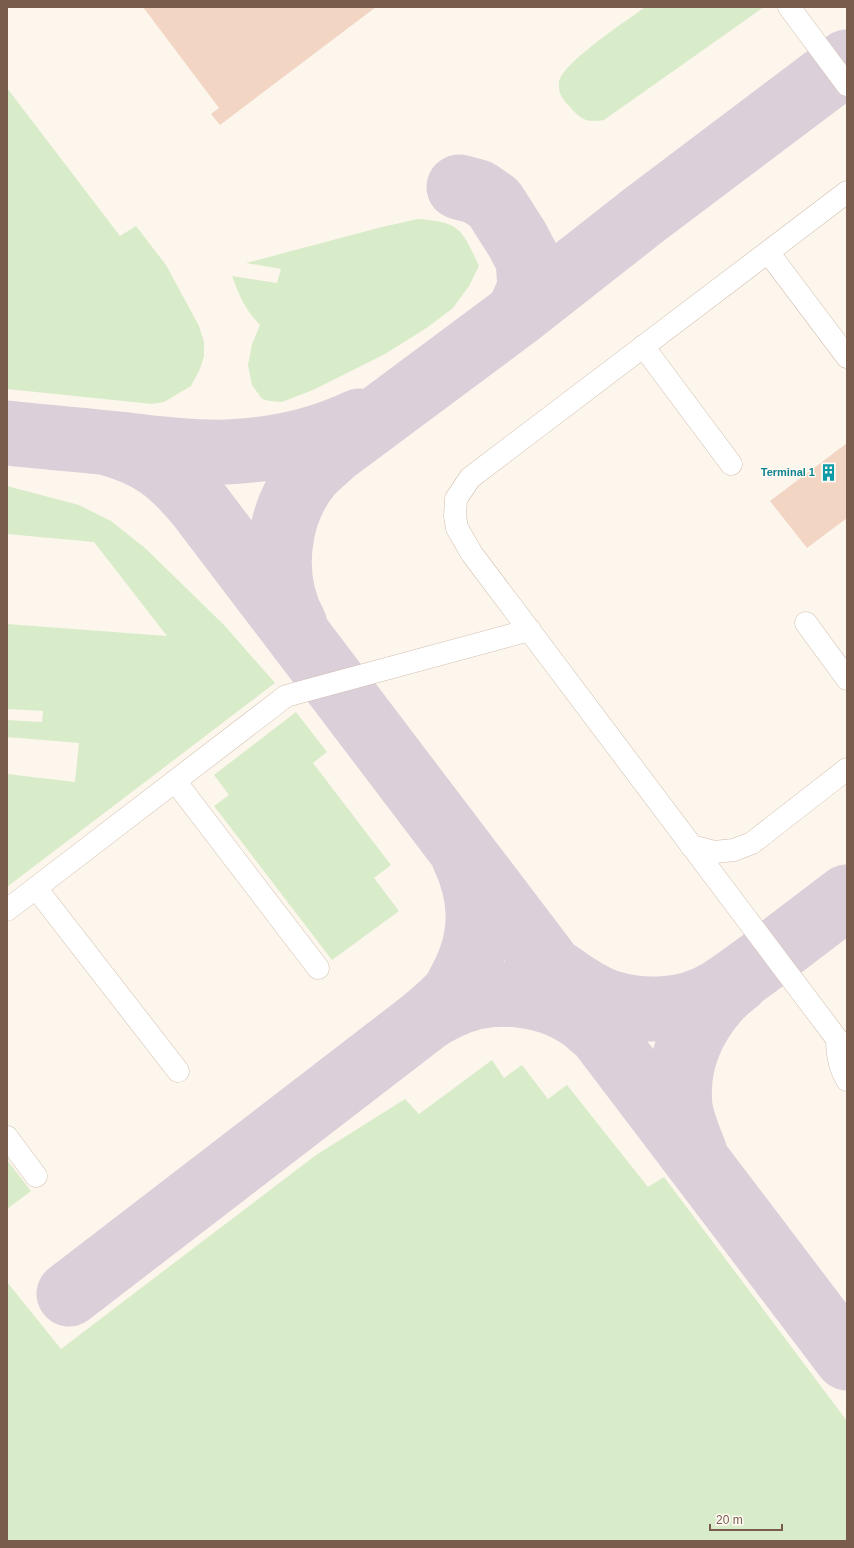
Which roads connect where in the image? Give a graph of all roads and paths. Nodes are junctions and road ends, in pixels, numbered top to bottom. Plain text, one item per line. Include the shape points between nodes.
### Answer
1 (789, 7) edge
2 (847, 85) edge
3 (847, 192) edge
4 (768, 252) junction
5 (643, 346) junction
6 (847, 357) edge
7 (731, 464) dead end
8 (806, 623) dead end
9 (530, 630) junction
10 (847, 679) edge
11 (847, 769) edge
12 (175, 781) junction
13 (691, 846) junction
14 (36, 888) junction
15 (7, 910) edge
16 (318, 968) dead end
17 (842, 1031) edge
18 (178, 1071) dead end
19 (847, 1080) edge
20 (7, 1137) edge
21 (36, 1176) dead end

1 - 2 lane
3 - 4 lane
4 - 5 lane
4 - 6 lane
5 - 7 lane
5 - 9 lane via 470,478 456,499 457,528 472,554
8 - 10 lane
9 - 12 lane via 286,696
9 - 13 lane
11 - 13 lane via 752,843 734,850 714,852
12 - 14 lane
12 - 16 lane
13 - 17 lane
14 - 15 lane
14 - 18 lane
17 - 19 lane via 837,1054
20 - 21 lane

